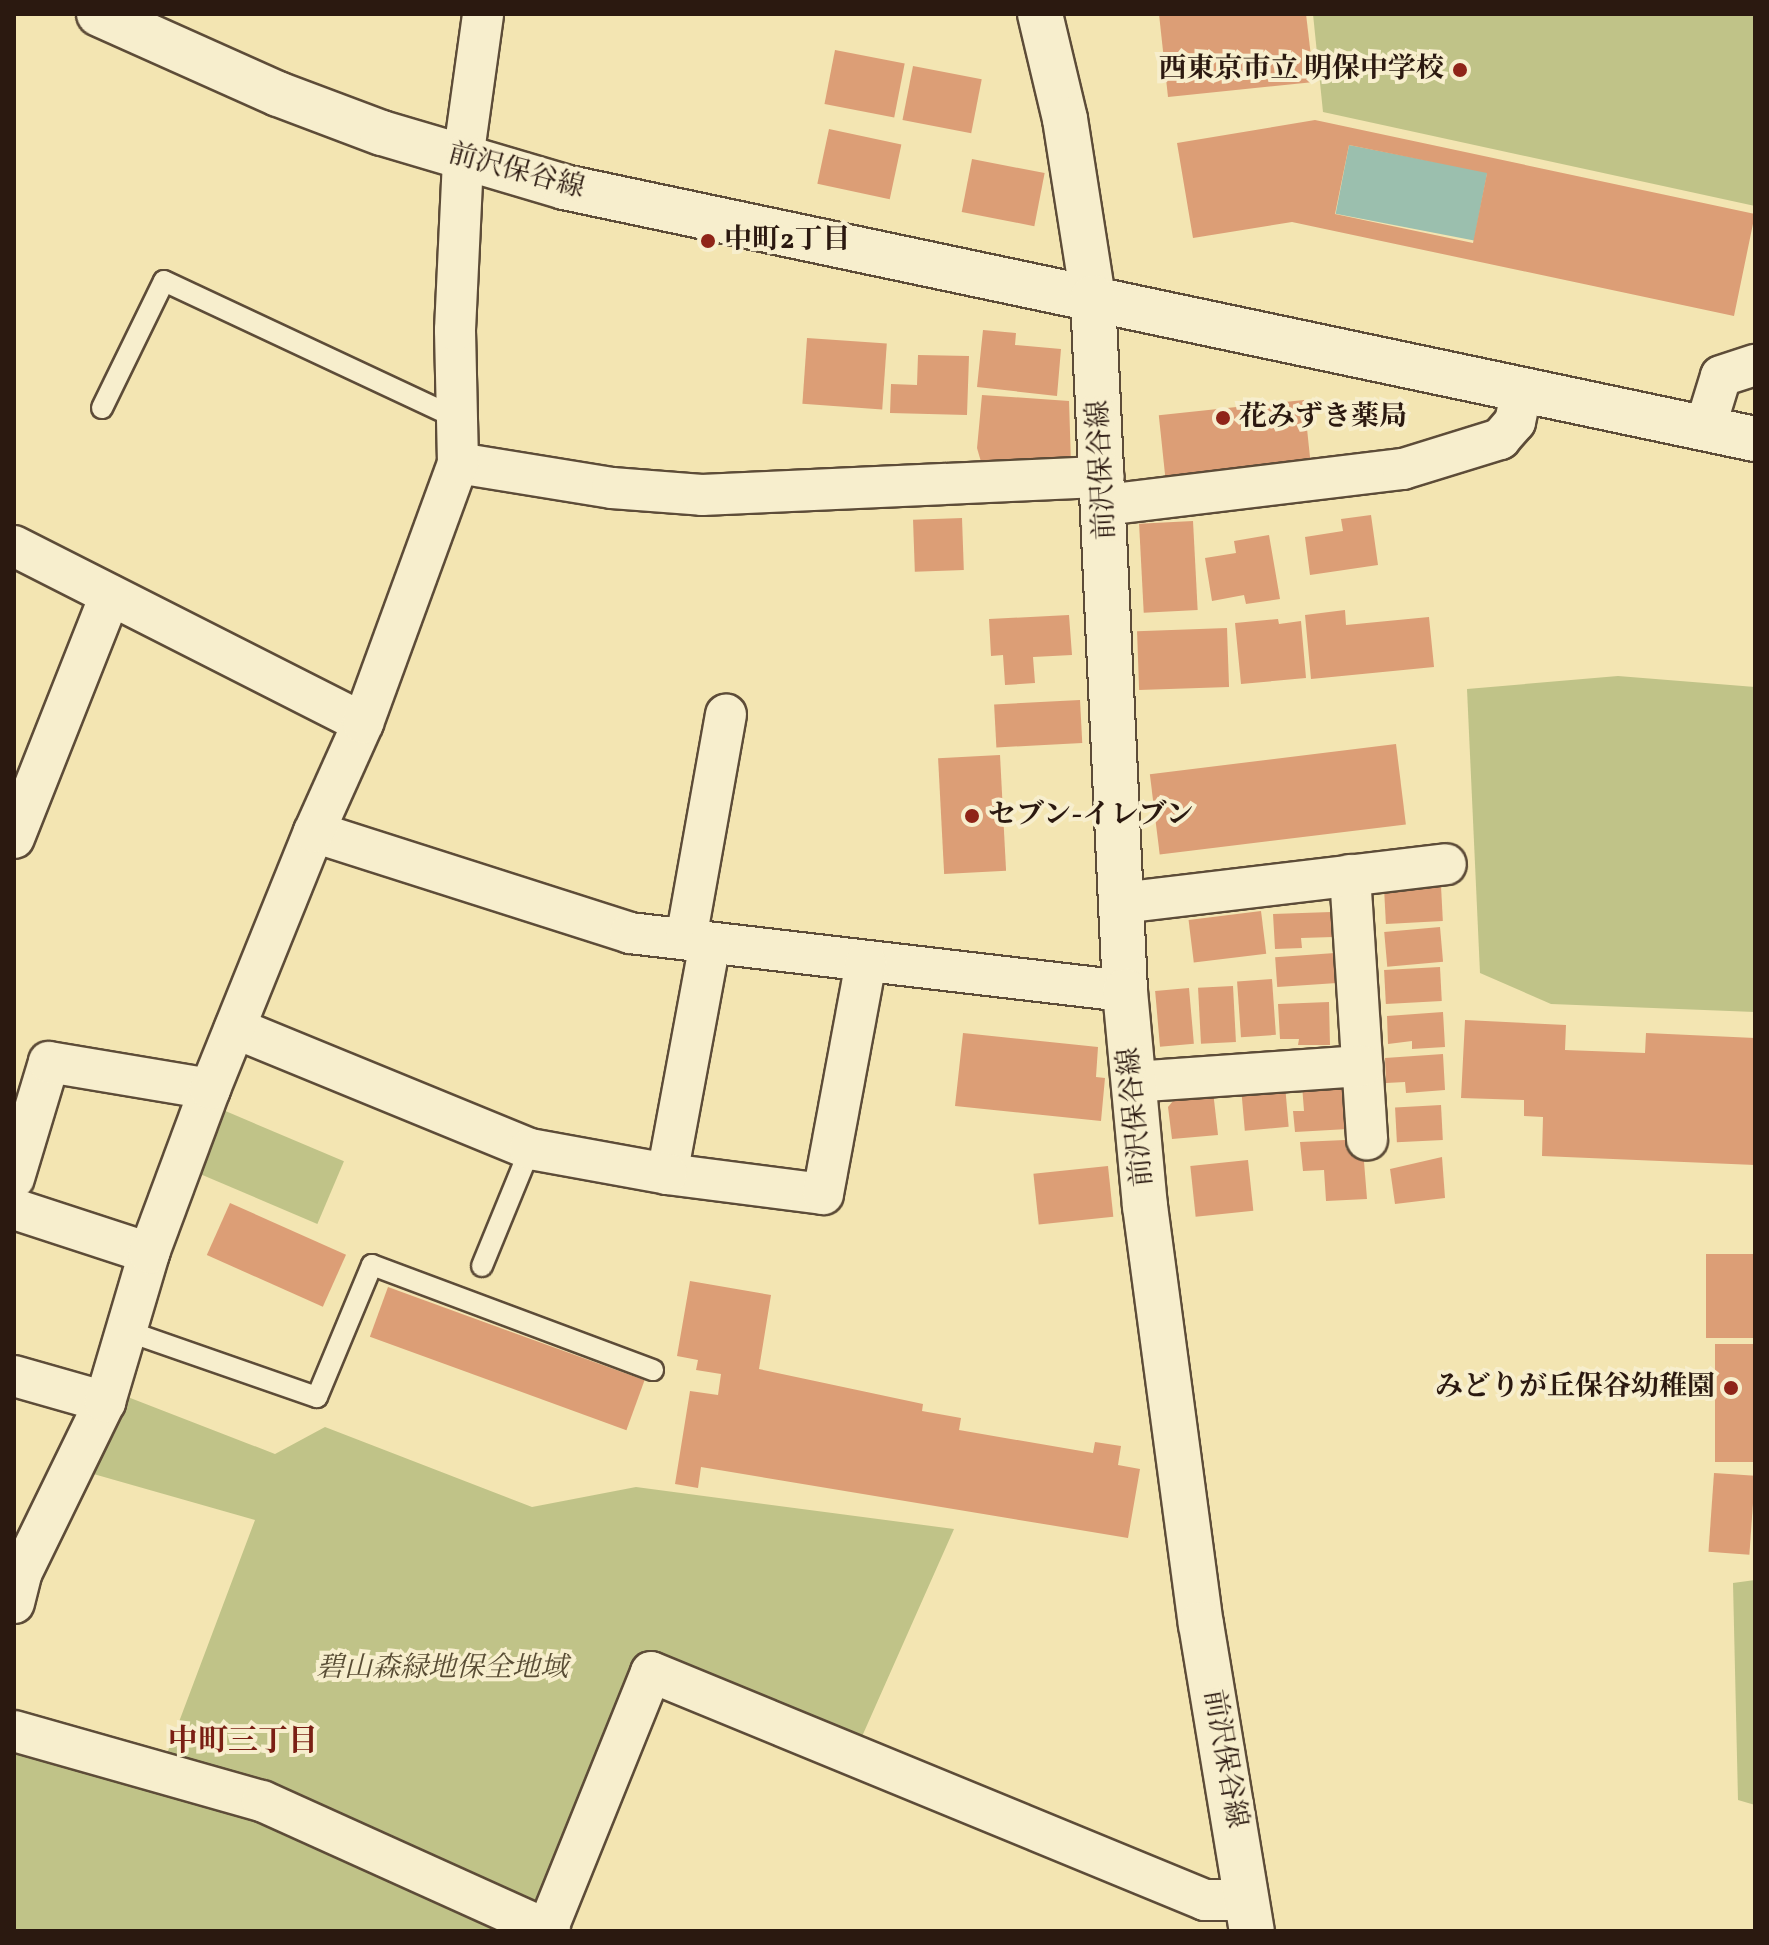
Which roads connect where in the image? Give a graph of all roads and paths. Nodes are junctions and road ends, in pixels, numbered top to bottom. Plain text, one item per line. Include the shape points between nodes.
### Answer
1 (99, 14) edge
2 (483, 14) edge
3 (1040, 14) edge
4 (463, 159) junction
5 (1093, 297) junction
6 (1755, 365) edge
7 (1522, 389) junction
8 (102, 408) dead end
9 (457, 418) junction
10 (1705, 428) junction
11 (1755, 439) edge
12 (458, 463) junction
13 (1105, 491) junction
14 (14, 546) edge
15 (110, 595) junction
16 (726, 715) dead end
17 (363, 723) junction
18 (314, 832) junction
19 (14, 838) edge
20 (1446, 864) dead end
21 (1350, 875) junction
22 (1121, 903) junction
23 (698, 941) junction
24 (866, 963) junction
25 (1125, 991) junction
26 (235, 1028) junction
27 (1362, 1066) junction
28 (1133, 1082) junction
29 (210, 1089) junction
30 (1367, 1139) dead end
31 (530, 1149) junction
32 (667, 1174) junction
33 (14, 1178) edge
34 (14, 1209) edge
35 (149, 1253) junction
36 (482, 1266) dead end
37 (127, 1331) junction
38 (653, 1370) dead end
39 (14, 1376) edge
40 (105, 1402) junction
41 (14, 1603) edge
42 (14, 1731) edge
43 (1250, 1916) edge
44 (549, 1930) edge

1 - 4 main road, 前沢保谷線 via 278,94
2 - 4 street
3 - 5 main road, 前沢保谷線 via 1065,119
4 - 5 main road, 前沢保谷線 via 564,187
4 - 9 street
5 - 7 main road, 前沢保谷線
5 - 13 main road, 前沢保谷線
6 - 10 street via 1721,376
7 - 10 main road, 前沢保谷線
7 - 13 street via 1515,422 1500,439 1417,465
8 - 9 lane via 164,281
9 - 12 street
10 - 11 main road, 前沢保谷線
12 - 13 street via 612,488 702,495
12 - 17 street
13 - 22 main road, 前沢保谷線
14 - 15 street
15 - 17 street
15 - 19 street
16 - 23 street
17 - 18 street
18 - 23 street via 630,933
18 - 26 street
20 - 21 street
21 - 22 street
21 - 27 street
22 - 25 main road, 前沢保谷線
23 - 24 street
23 - 32 street
24 - 25 street
24 - 32 street via 823,1194
25 - 28 main road, 前沢保谷線
26 - 29 street
26 - 31 street
27 - 28 street
27 - 30 street
28 - 43 main road, 前沢保谷線 via 1174,1432
29 - 33 street via 49,1062
29 - 35 street
31 - 32 street
31 - 36 lane
34 - 35 street
35 - 37 street
37 - 38 lane via 317,1397 372,1265
37 - 40 street
39 - 40 street
40 - 41 street via 21,1574
42 - 44 street via 262,1801
43 - 44 street via 651,1672

